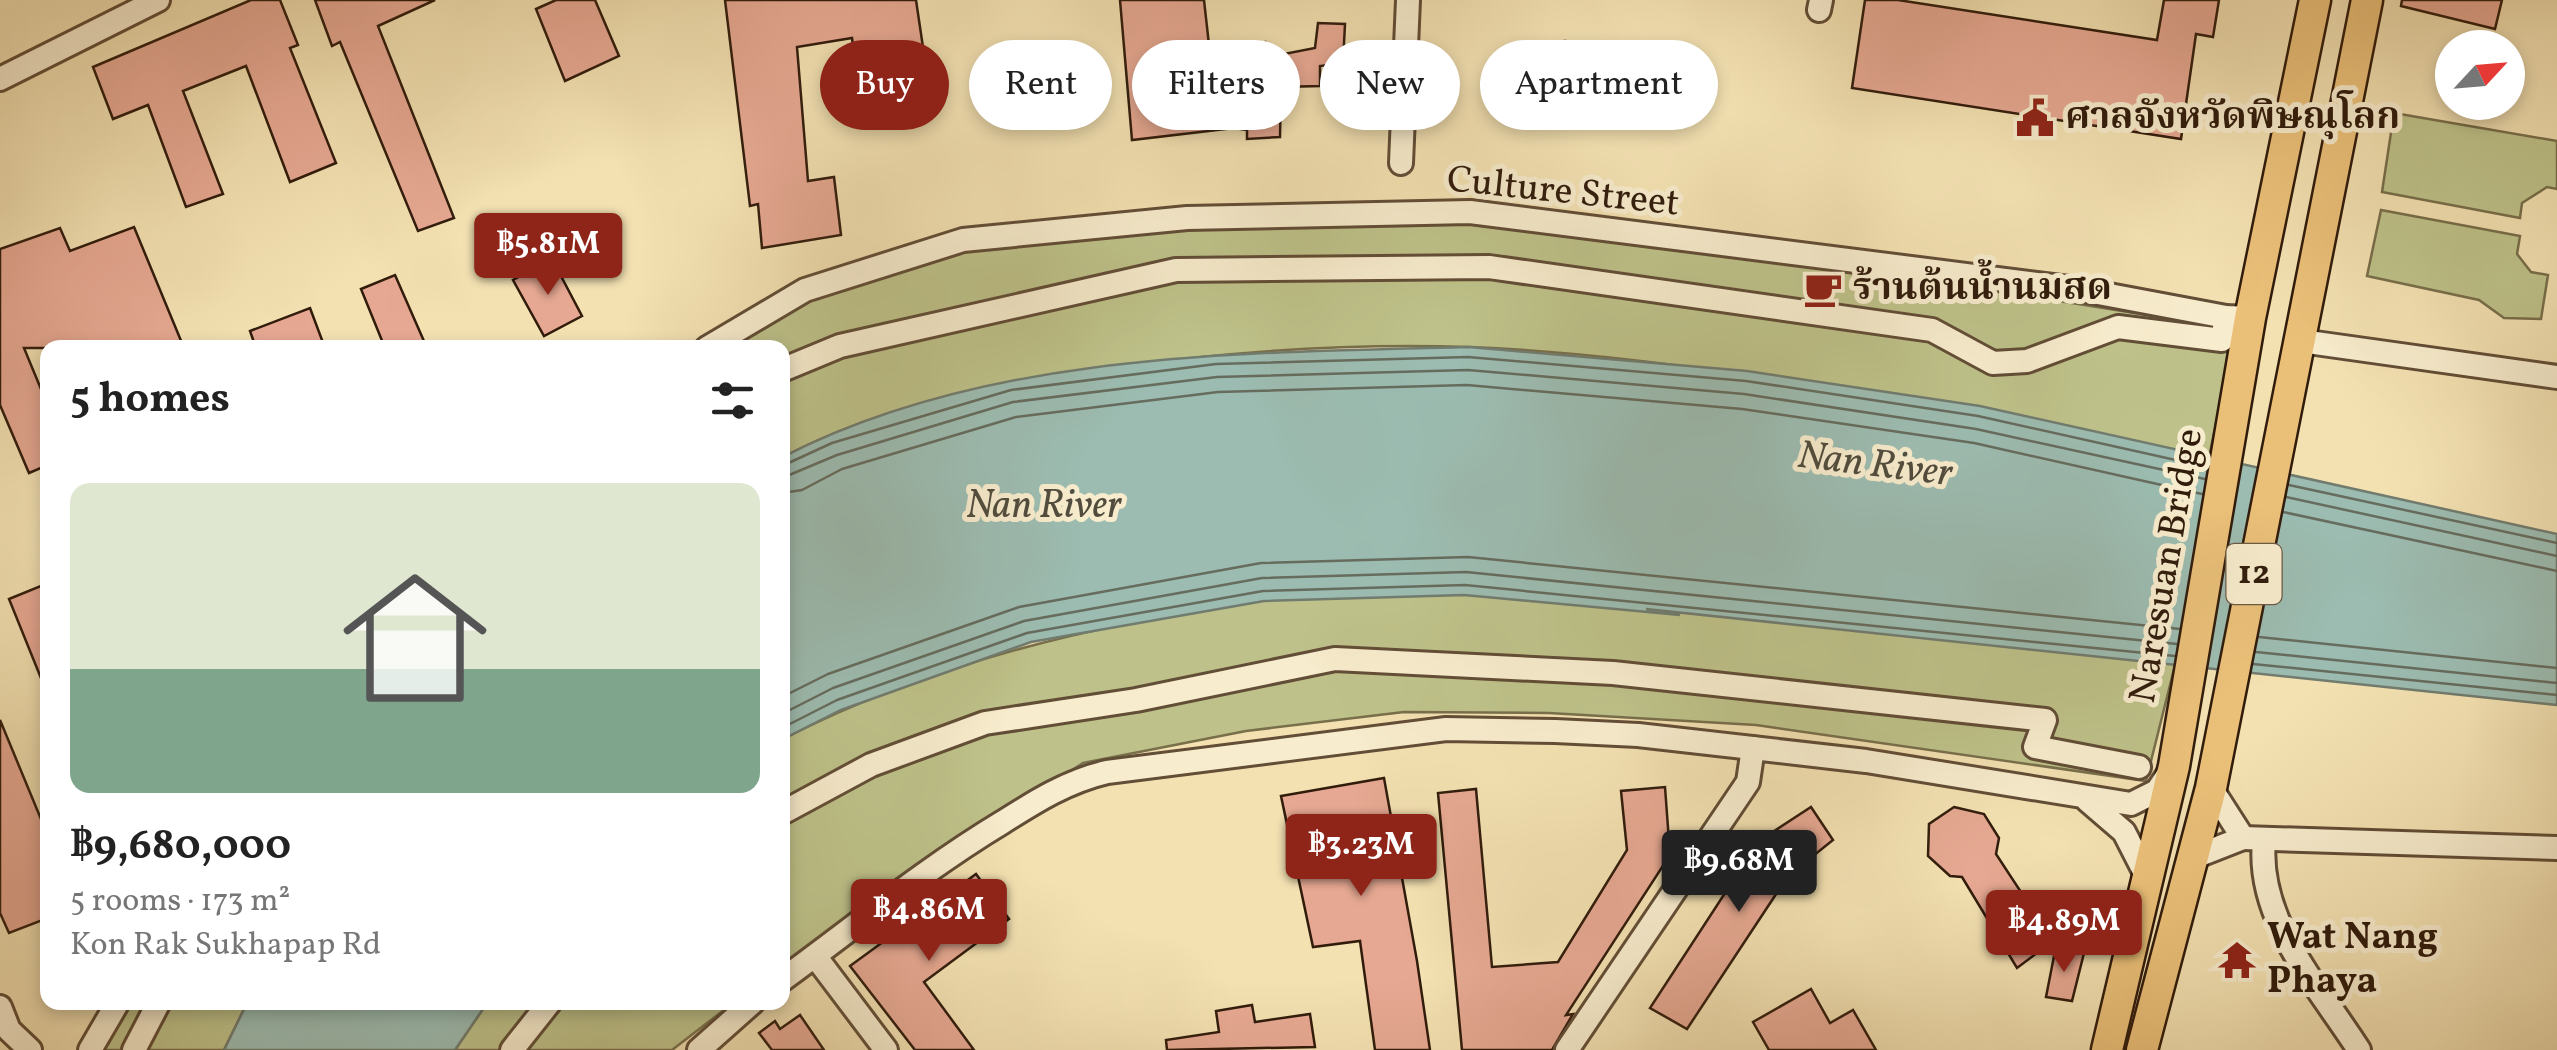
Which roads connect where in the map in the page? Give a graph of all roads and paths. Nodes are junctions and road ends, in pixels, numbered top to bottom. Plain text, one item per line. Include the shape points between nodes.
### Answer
1 (158, 0) edge
2 (1408, 0) edge
3 (2315, 0) edge
4 (2367, 0) edge
5 (0, 78) edge
6 (1401, 162) dead end
7 (2238, 318) junction
8 (721, 340) edge
9 (2299, 350) junction
10 (790, 367) edge
11 (2557, 377) edge
12 (1754, 748) junction
13 (2139, 767) dead end
14 (2167, 780) junction
15 (2211, 788) junction
16 (2085, 799) junction
17 (790, 809) edge
18 (2254, 840) junction
19 (2557, 848) edge
20 (2192, 858) junction
21 (2147, 877) junction
22 (815, 956) junction
23 (790, 974) edge
24 (0, 1007) edge
25 (113, 1010) edge
26 (155, 1010) edge
27 (544, 1010) edge
28 (744, 1010) edge
29 (30, 1050) edge
30 (90, 1050) edge
31 (134, 1050) edge
32 (512, 1050) edge
33 (698, 1050) edge
34 (886, 1050) edge
35 (1567, 1050) edge
36 (2107, 1050) edge
37 (2142, 1050) edge
38 (2359, 1050) edge

1 - 5 street
2 - 6 street
3 - 7 main road, 12
4 - 9 main road, 12
7 - 8 street, Culture Street via 2077,288 1470,212 1132,221 962,240 805,290
7 - 10 street via 2222,340 2118,327 2027,361 1993,363 1932,330 1489,267 1176,270 840,346
7 - 14 main road, Naresuan Bridge / 12 via 2243,364
9 - 11 street
9 - 15 main road, 12
12 - 16 street
12 - 22 street via 1638,735 1446,729 1079,778 928,868
12 - 35 street via 1748,782
13 - 17 street via 2035,746 2045,720 1613,673 1335,659 985,723 871,765
14 - 16 street via 2132,804
14 - 21 main road, 12
15 - 18 street
15 - 20 main road, 12
16 - 21 street via 2124,832
18 - 19 street
18 - 20 street
18 - 38 street via 2277,921
20 - 37 main road, 12
21 - 36 main road, 12
22 - 23 street
22 - 34 street
24 - 29 street via 9,1030
25 - 30 street
26 - 31 street
27 - 32 street
28 - 33 street

